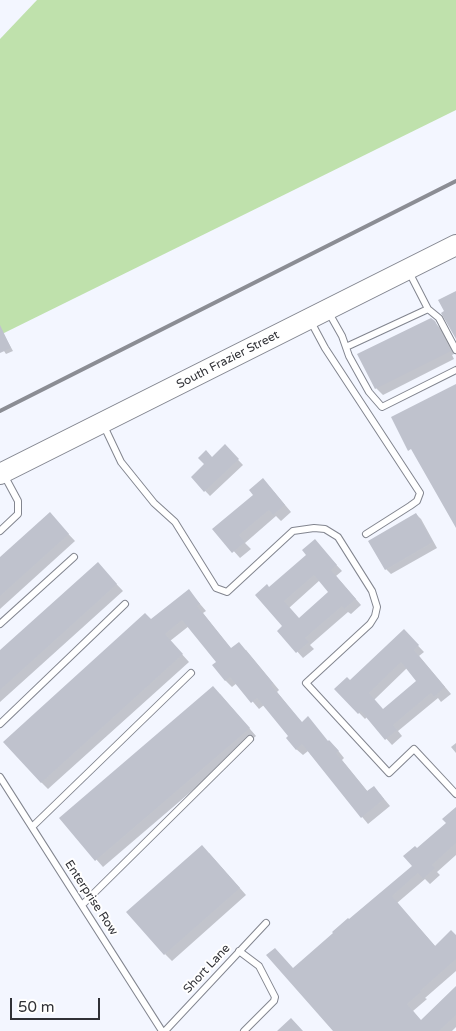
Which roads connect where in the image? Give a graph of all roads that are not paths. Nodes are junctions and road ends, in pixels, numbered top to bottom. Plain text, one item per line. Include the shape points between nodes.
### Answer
1 (456, 245) edge
2 (408, 269) junction
3 (428, 309) junction
4 (328, 310) junction
5 (310, 319) junction
6 (346, 347) junction
7 (456, 350) edge
8 (456, 370) edge
9 (103, 423) junction
10 (2, 474) edge
11 (0, 531) edge
12 (366, 534) dead end
13 (74, 556) dead end
14 (125, 604) dead end
15 (0, 624) edge
16 (191, 673) dead end
17 (0, 724) edge
18 (250, 738) dead end
19 (0, 777) edge
20 (456, 794) edge
21 (32, 827) junction
22 (82, 905) junction
23 (266, 922) dead end
24 (239, 951) junction
25 (163, 1031) edge
26 (244, 1031) edge

1 - 2 main road, South Frazier Street
2 - 3 lane
2 - 4 main road, South Frazier Street
3 - 6 lane
3 - 7 lane via 439,318
4 - 5 main road, South Frazier Street
4 - 6 lane
5 - 9 main road, South Frazier Street
5 - 12 lane via 325,348 420,493 417,501
6 - 8 lane via 369,392 382,407
9 - 10 main road, South Frazier Street
9 - 20 lane via 121,462 154,503 175,522 216,588 227,592 293,531 319,529 338,537 367,581 377,607 370,624 306,683 390,773 414,749
10 - 11 lane via 18,501 18,514
13 - 15 lane
14 - 17 lane
16 - 21 lane
18 - 22 lane
19 - 21 lane, Enterprise Row
21 - 22 lane, Enterprise Row
22 - 25 lane, Enterprise Row
23 - 24 lane, Short Lane
24 - 25 lane, Short Lane
24 - 26 lane via 259,966 274,997 274,1001

